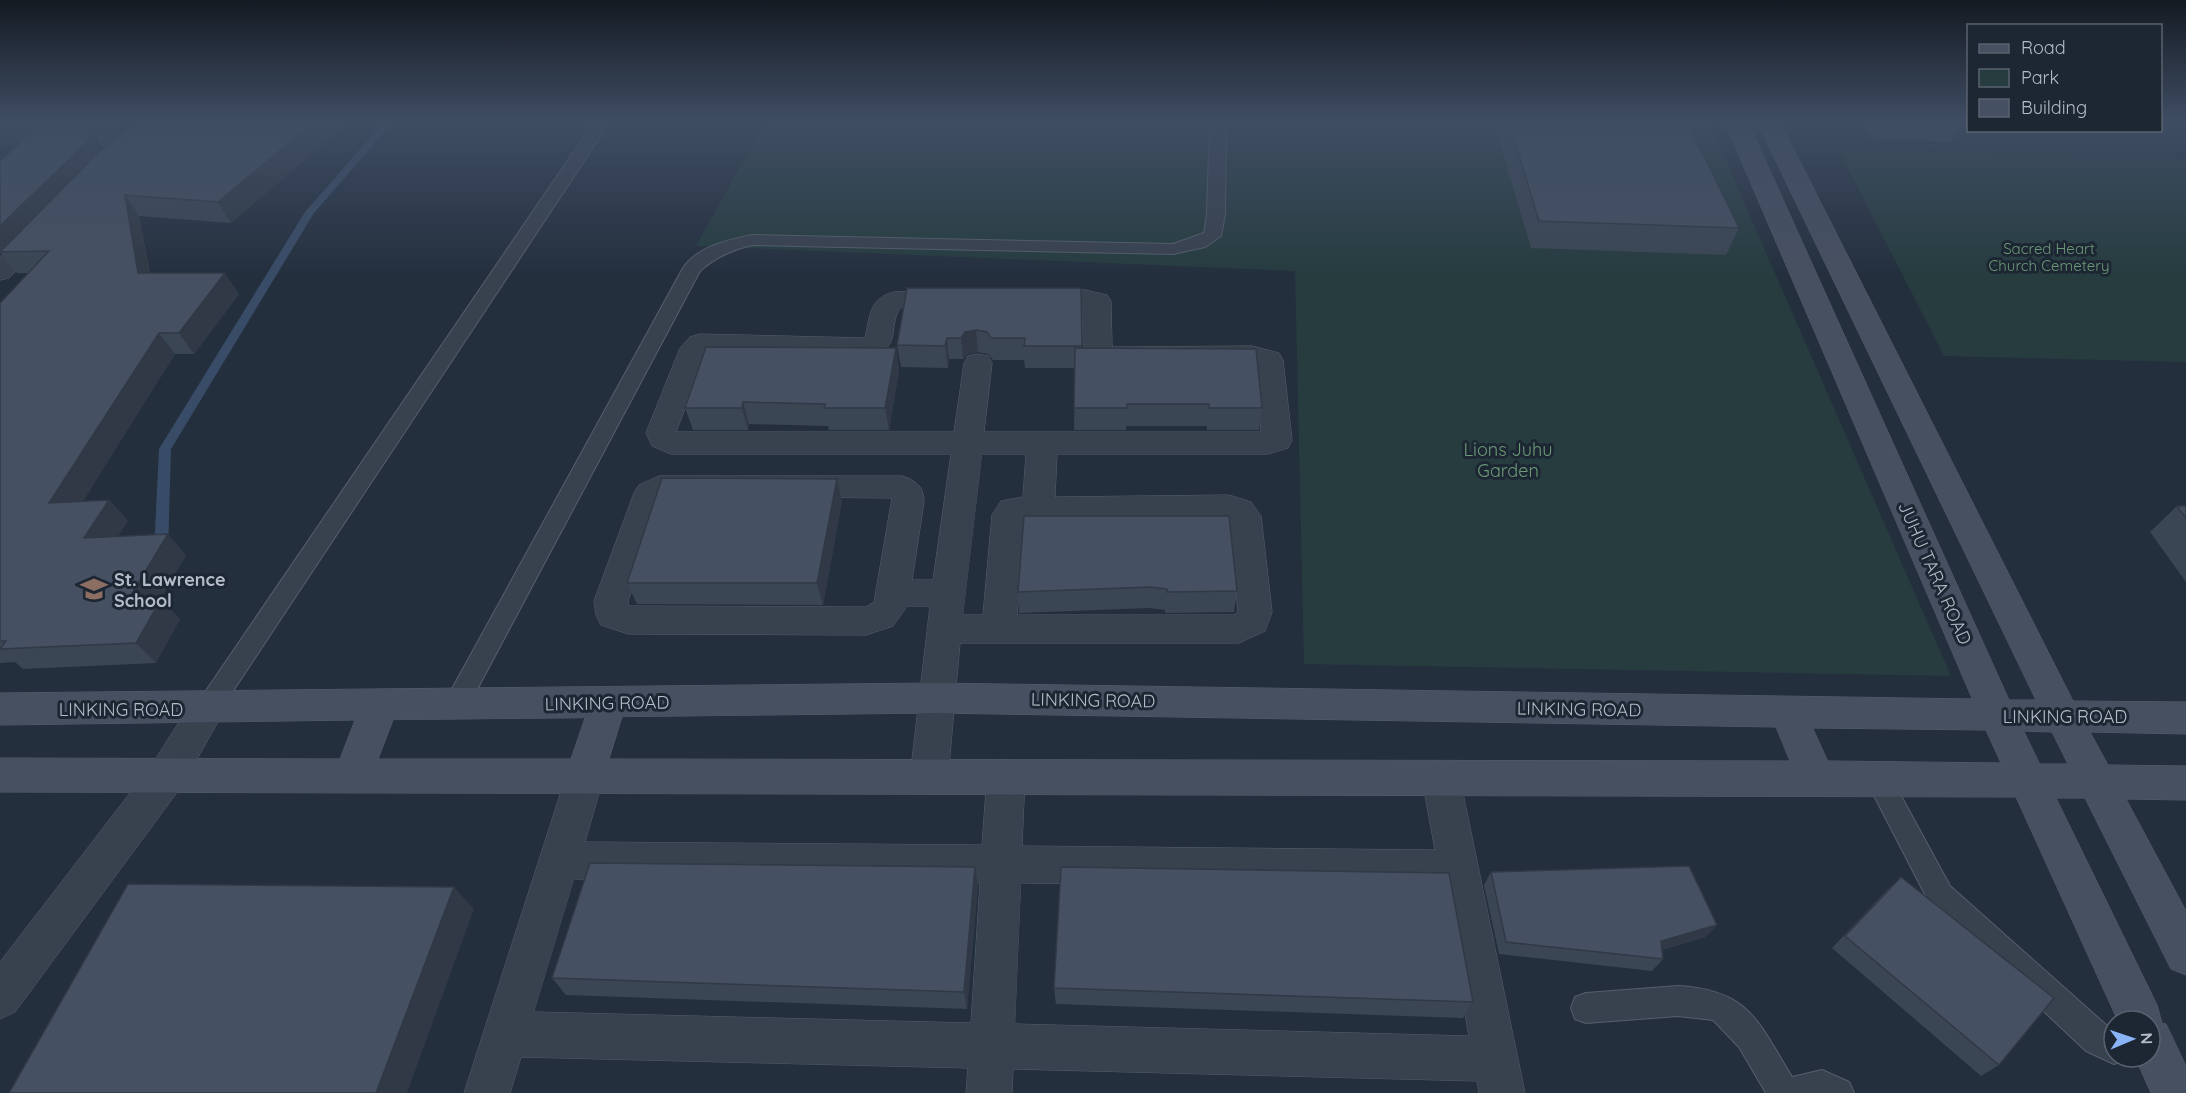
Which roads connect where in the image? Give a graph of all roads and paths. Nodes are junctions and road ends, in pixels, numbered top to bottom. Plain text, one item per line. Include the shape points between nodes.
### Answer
1 (568, 173) edge
2 (1217, 173) edge
3 (1758, 173) edge
4 (1793, 173) edge
5 (58, 213) edge
6 (0, 272) edge
7 (978, 363) edge
8 (967, 443) junction
9 (1041, 443) junction
10 (1038, 507) junction
11 (893, 593) junction
12 (948, 593) junction
13 (944, 628) junction
14 (999, 628) junction
15 (936, 698) junction
16 (608, 703) junction
17 (380, 705) junction
18 (456, 705) junction
19 (208, 708) junction
20 (0, 709) edge
21 (1788, 713) junction
22 (2062, 715) junction
23 (1998, 716) junction
24 (2186, 718) edge
25 (0, 775) edge
26 (166, 776) junction
27 (352, 776) junction
28 (585, 776) junction
29 (929, 777) junction
30 (1006, 777) junction
31 (1878, 778) junction
32 (1441, 779) junction
33 (1817, 779) junction
34 (2028, 780) junction
35 (2098, 782) junction
36 (2186, 783) edge
37 (561, 860) junction
38 (1001, 864) junction
39 (1458, 869) junction
40 (2186, 954) edge
41 (0, 997) edge
42 (1586, 1008) dead end
43 (2135, 1009) edge
44 (505, 1034) junction
45 (2102, 1043) edge
46 (992, 1047) junction
47 (1499, 1076) edge
48 (487, 1093) edge
49 (989, 1093) edge
50 (1784, 1093) edge
51 (1789, 1093) edge
52 (1838, 1093) edge

1 - 19 lane
2 - 18 lane via 1212,236 1173,249 752,240 706,255 692,268
3 - 23 main road, JUHU TARA ROAD
4 - 22 main road
5 - 6 street
7 - 8 street
8 - 9 street
8 - 9 street via 671,443 660,433 694,348 700,343 870,347 878,342 885,306 894,300 1085,298 1097,301 1101,356 1252,356 1269,360 1278,437 1273,442
8 - 12 street
9 - 10 street
10 - 14 street via 1018,507 1008,515
10 - 14 street via 1239,510 1245,516 1253,621 1239,629
11 - 11 street via 909,502 902,487 674,485 650,493 611,609 613,615 628,620 866,621 886,613
11 - 12 street
12 - 13 street
13 - 14 street
13 - 15 street
15 - 16 main road, LINKING ROAD
15 - 21 main road, LINKING ROAD
15 - 29 street
16 - 18 main road, LINKING ROAD
16 - 28 main road
17 - 18 main road, LINKING ROAD
17 - 19 main road, LINKING ROAD
17 - 27 main road
19 - 20 main road, LINKING ROAD
19 - 26 street
21 - 23 main road, LINKING ROAD
21 - 33 main road
22 - 23 main road, LINKING ROAD
22 - 24 main road, LINKING ROAD
22 - 35 main road
23 - 34 main road, JUHU TARA ROAD
25 - 26 main road
26 - 27 main road
26 - 41 street
27 - 28 main road
28 - 29 main road
28 - 37 street
29 - 30 main road
30 - 32 main road
30 - 38 street
31 - 33 main road
31 - 34 main road
31 - 45 lane via 1940,895
32 - 33 main road
32 - 39 street
34 - 35 main road
34 - 43 main road, JUHU TARA ROAD
35 - 36 main road
35 - 40 main road
37 - 38 street
37 - 44 street
38 - 39 street
38 - 46 street
39 - 47 street
42 - 50 lane via 1695,1001 1724,1009 1739,1024
44 - 46 street
44 - 48 street
46 - 47 street
46 - 49 street
51 - 52 lane via 1822,1086

